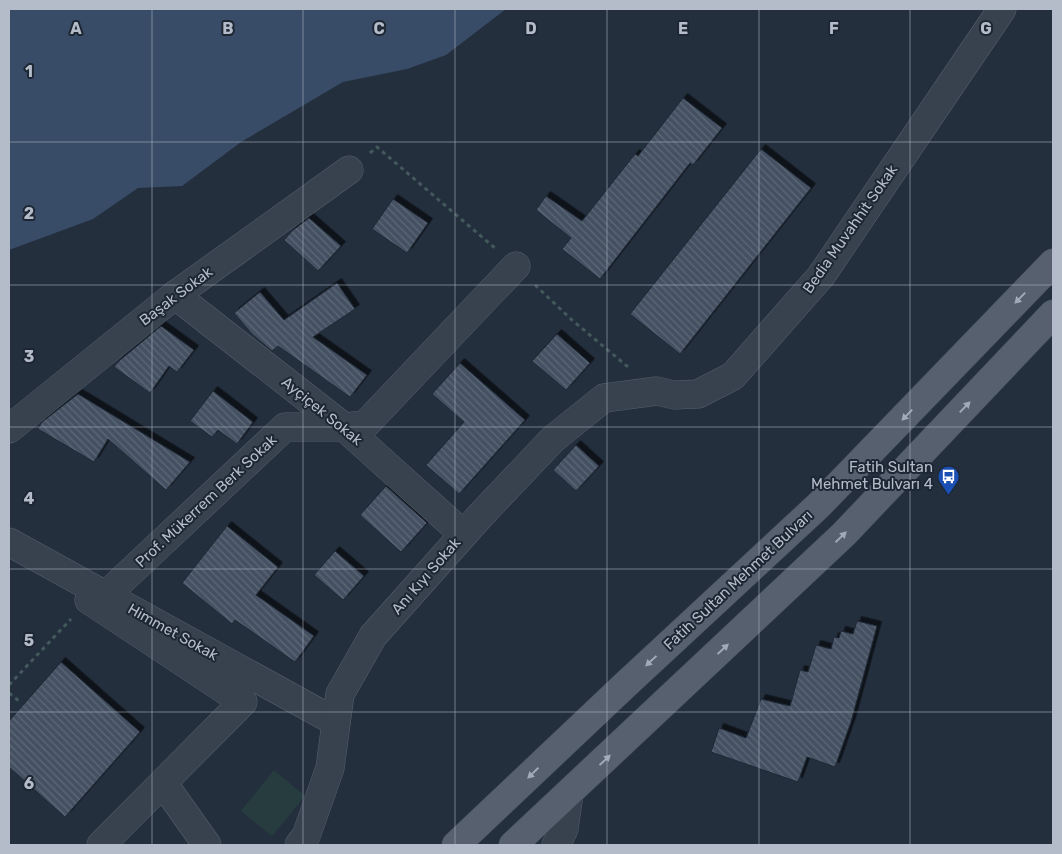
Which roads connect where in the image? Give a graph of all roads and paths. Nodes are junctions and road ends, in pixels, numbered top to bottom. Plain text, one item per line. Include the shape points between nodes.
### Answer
1 (1002, 9) edge
2 (349, 170) dead end
3 (1053, 262) edge
4 (516, 266) dead end
5 (175, 295) junction
6 (1053, 314) edge
7 (658, 391) joint
8 (344, 427) junction
9 (9, 429) edge
10 (463, 534) junction
11 (9, 542) edge
12 (97, 598) junction
13 (9, 685) edge
14 (9, 693) edge
15 (20, 702) dead end
16 (336, 722) junction
17 (163, 783) junction
18 (569, 794) junction
19 (101, 845) edge
20 (207, 845) edge
21 (299, 845) edge
22 (456, 845) edge
23 (514, 845) edge
24 (556, 845) edge

1 - 7 street, Bedia Muvahhit Sokak via 821,276 733,376 698,394 674,395
2 - 5 street, Başak Sokak
3 -> 22 main road, Fatih Sultan Mehmet Bulvarı via 819,505
4 - 8 street, Prof. Mükerrem Berk Sokak via 365,425
5 - 8 street, Ayçiçek Sokak
5 - 9 street, Başak Sokak
18 -> 6 main road via 844,534
7 - 10 street, Anı Kıyı Sokak via 604,398 553,439
8 - 10 street, Ayçiçek Sokak
8 - 12 street, Prof. Mükerrem Berk Sokak via 285,427
10 - 16 street, Anı Kıyı Sokak via 373,636 340,694
11 - 12 street, Himmet Sokak
12 - 13 path
12 - 16 street, Himmet Sokak
12 - 17 street via 243,702
14 - 15 path
16 - 21 street, Anı Kıyı Sokak via 330,768 306,836
17 - 19 street
17 - 20 street
18 - 23 main road
18 - 24 street via 564,829

